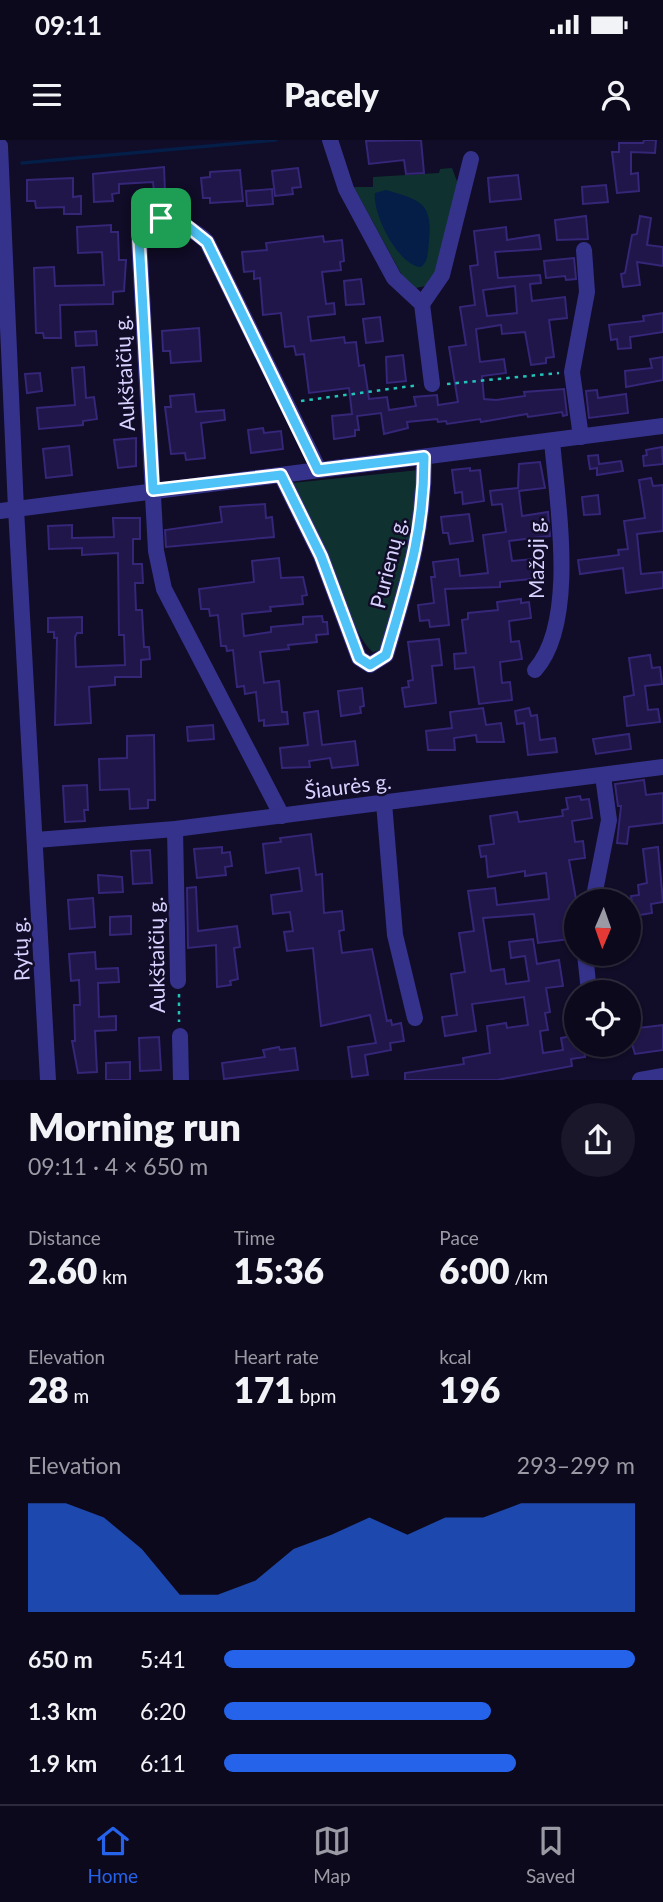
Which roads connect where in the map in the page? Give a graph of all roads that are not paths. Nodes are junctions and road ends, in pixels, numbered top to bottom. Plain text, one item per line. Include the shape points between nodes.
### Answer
1 (12, 140) edge
2 (330, 140) edge
3 (0, 144) edge
4 (471, 159) dead end
5 (584, 250) dead end
6 (422, 304) junction
7 (432, 384) dead end
8 (663, 426) edge
9 (581, 437) junction
10 (552, 441) junction
11 (424, 457) junction
12 (318, 470) junction
13 (281, 475) junction
14 (153, 490) junction
15 (8, 510) edge
16 (535, 670) dead end
17 (663, 767) edge
18 (603, 776) junction
19 (384, 803) junction
20 (282, 816) junction
21 (175, 829) junction
22 (36, 840) junction
23 (595, 889) edge
24 (178, 981) road end
25 (415, 1018) dead end
26 (180, 1036) road end
27 (663, 1076) edge
28 (48, 1080) edge
29 (181, 1080) edge
30 (640, 1080) edge

1 - 3 street
2 - 6 street via 346,188 394,278
3 - 15 street, Rytų g.
4 - 6 street via 442,275
5 - 9 street via 587,292 572,372
6 - 7 street
8 - 9 street
9 - 10 street
10 - 11 street
10 - 16 street, Mažoji g. via 561,589 551,637
11 - 12 street
11 - 13 street, Purienų g. via 424,500 416,554 386,655 370,665 359,658 321,556
12 - 13 street
12 - 14 street, Aukštaičių g. via 207,242 187,226 161,218 149,221 139,238
13 - 14 street
14 - 15 street
14 - 20 street, Aukštaičių g. via 156,551 164,589
15 - 22 street, Rytų g.
17 - 18 street, Šiaurės g.
18 - 19 street, Šiaurės g.
18 - 23 street via 608,820
19 - 20 street, Šiaurės g.
19 - 25 street via 396,935
20 - 21 street, Šiaurės g.
21 - 22 street, Šiaurės g.
21 - 24 street, Aukštaičių g.
22 - 28 street, Rytų g.
26 - 29 street, Aukštaičių g.
27 - 30 street

